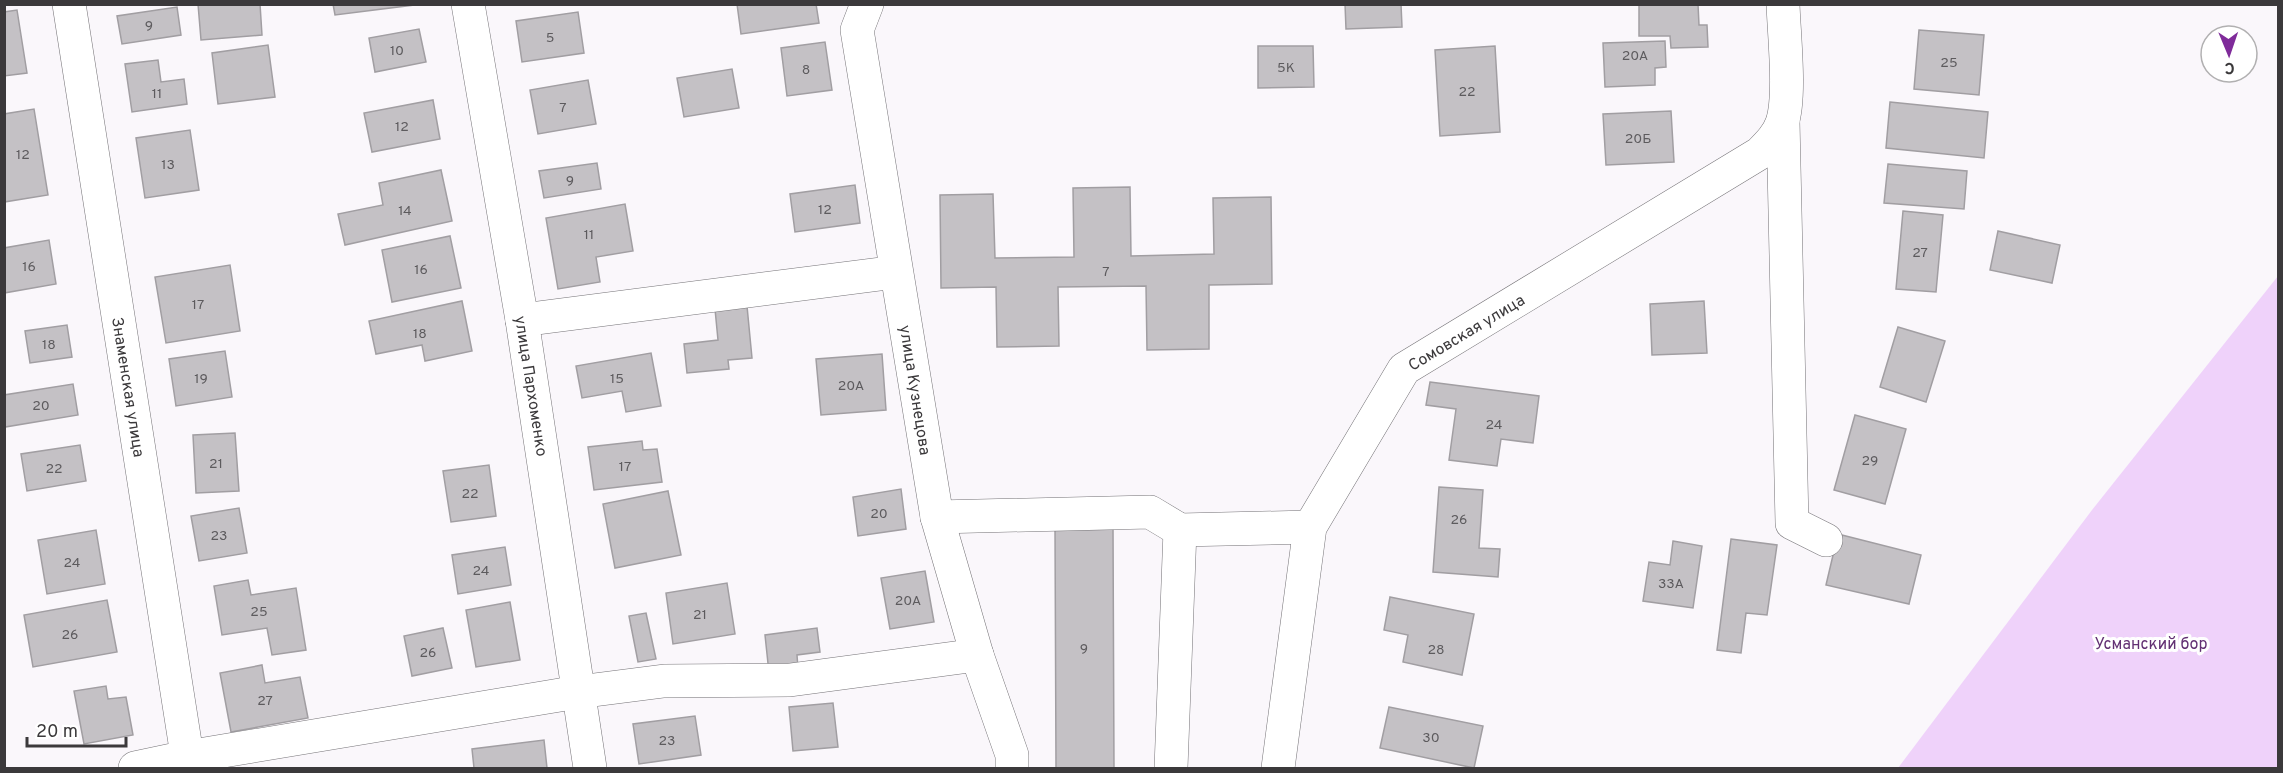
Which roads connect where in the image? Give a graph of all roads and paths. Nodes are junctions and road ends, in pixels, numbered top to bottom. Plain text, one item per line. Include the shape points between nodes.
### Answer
1 (69, 4) edge
2 (468, 4) edge
3 (1783, 4) edge
4 (862, 17) edge
5 (1783, 121) junction
6 (1761, 153) junction
7 (1784, 182) junction
8 (896, 272) junction
9 (522, 320) junction
10 (937, 517) junction
11 (1310, 527) junction
12 (1180, 530) junction
13 (1826, 540) dead end
14 (977, 655) junction
15 (578, 692) junction
16 (188, 763) edge
17 (135, 768) edge
18 (590, 768) edge
19 (1012, 768) edge
20 (1171, 768) edge
21 (1278, 768) edge

1 - 16 street, Знаменская улица
2 - 9 street, улица Пархоменко
3 - 5 street, Сомовская улица
4 - 8 street, улица Кузнецова
5 - 6 street, Сомовская улица via 1776,137
5 - 7 street
6 - 7 street
6 - 11 street, Сомовская улица via 1404,369
7 - 13 street via 1792,524
8 - 9 street
8 - 10 street, улица Кузнецова
9 - 15 street, улица Пархоменко
10 - 12 street via 1150,512
10 - 14 street, улица Кузнецова
11 - 12 street
11 - 21 street, Сомовская улица
12 - 20 street
14 - 15 street via 790,680 664,681
14 - 19 street, улица Кузнецова via 1012,755
15 - 16 street
15 - 18 street, улица Пархоменко
16 - 17 street

